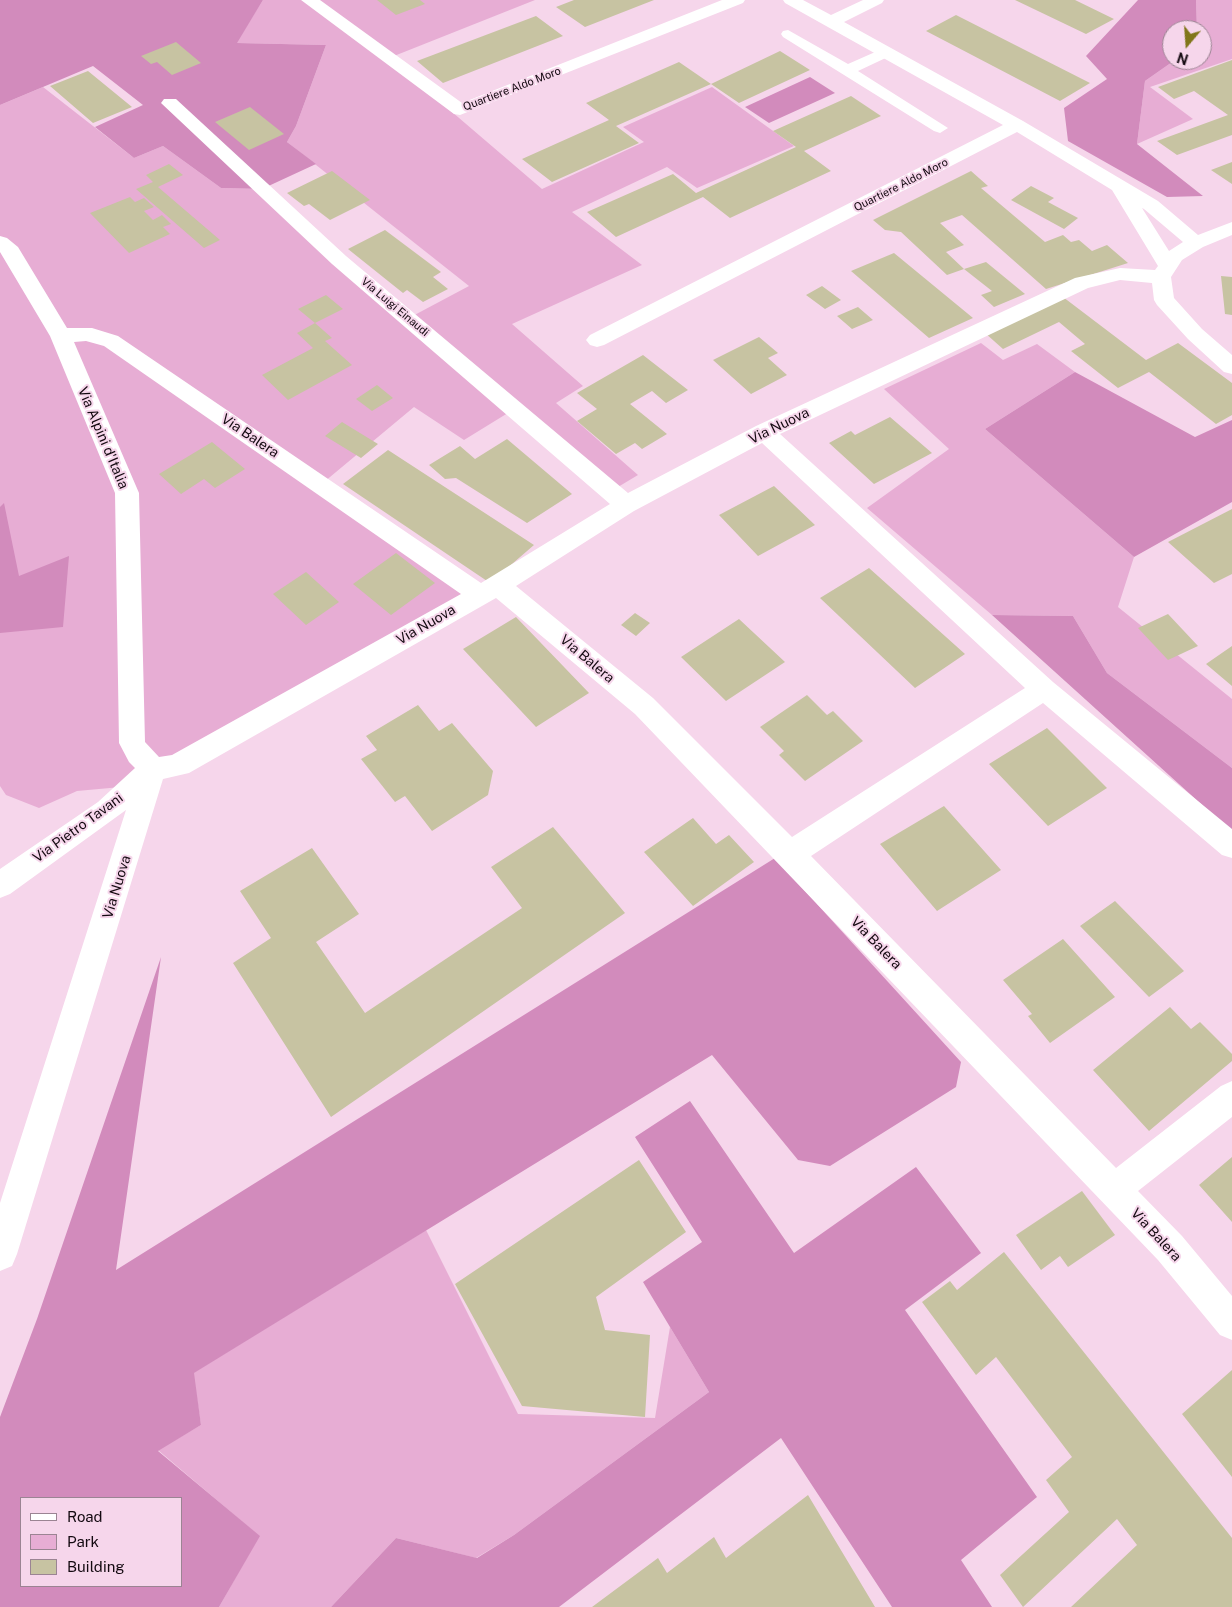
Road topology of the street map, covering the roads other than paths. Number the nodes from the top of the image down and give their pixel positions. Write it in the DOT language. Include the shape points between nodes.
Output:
graph roads {
  1 [pos="309,0"];
  2 [pos="737,0"];
  3 [pos="791,0"];
  4 [pos="876,0"];
  5 [pos="831,22"];
  6 [pos="788,34"];
  7 [pos="887,52"];
  8 [pos="848,70"];
  9 [pos="170,103"];
  10 [pos="1017,125"];
  11 [pos="940,128"];
  12 [pos="1119,185"];
  13 [pos="1232,228"];
  14 [pos="0,242"];
  15 [pos="1196,243"];
  16 [pos="1164,272"];
  17 [pos="61,336"];
  18 [pos="597,340"];
  19 [pos="1232,367"];
  20 [pos="764,432"];
  21 [pos="626,505"];
  22 [pos="489,590"];
  23 [pos="1044,689"];
  24 [pos="153,768"];
  25 [pos="1232,846"];
  26 [pos="790,854"];
  27 [pos="0,885"];
  28 [pos="1232,1097"];
  29 [pos="1114,1190"];
  30 [pos="0,1254"];
  31 [pos="1232,1323"];
  1 -- 2 [label="street, Quartiere Aldo Moro" via="460,110"];
  3 -- 5 [label="street"];
  4 -- 5 [label="street"];
  5 -- 7 [label="street"];
  6 -- 8 [label="lane"];
  7 -- 8 [label="lane"];
  7 -- 10 [label="street"];
  8 -- 11 [label="lane"];
  9 -- 21 [label="street, Via Luigi Einaudi" via="339,260"];
  10 -- 12 [label="street"];
  10 -- 18 [label="street, Quartiere Aldo Moro"];
  12 -- 15 [label="street" via="1152,205"];
  12 -- 16 [label="street"];
  13 -- 15 [label="street"];
  14 -- 17 [label="street, Via Alpini d'Italia" via="11,251"];
  15 -- 16 [label="street" via="1175,256"];
  16 -- 19 [label="street" via="1164,300 1194,334"];
  16 -- 20 [label="street, Via Nuova" via="1120,274 1082,283"];
  17 -- 22 [label="street, Via Balera" via="86,333 111,341"];
  17 -- 24 [label="street, Via Alpini d'Italia" via="127,493 132,743"];
  20 -- 21 [label="street, Via Nuova"];
  20 -- 23 [label="street"];
  21 -- 22 [label="street, Via Nuova"];
  22 -- 24 [label="street, Via Nuova" via="179,765"];
  22 -- 26 [label="street, Via Balera" via="644,706"];
  23 -- 25 [label="street"];
  23 -- 26 [label="street"];
  24 -- 27 [label="street, Via Pietro Tavani" via="108,810"];
  24 -- 30 [label="street, Via Nuova"];
  26 -- 29 [label="street, Via Balera"];
  28 -- 29 [label="street"];
  29 -- 31 [label="street, Via Balera" via="1170,1248"];
}
